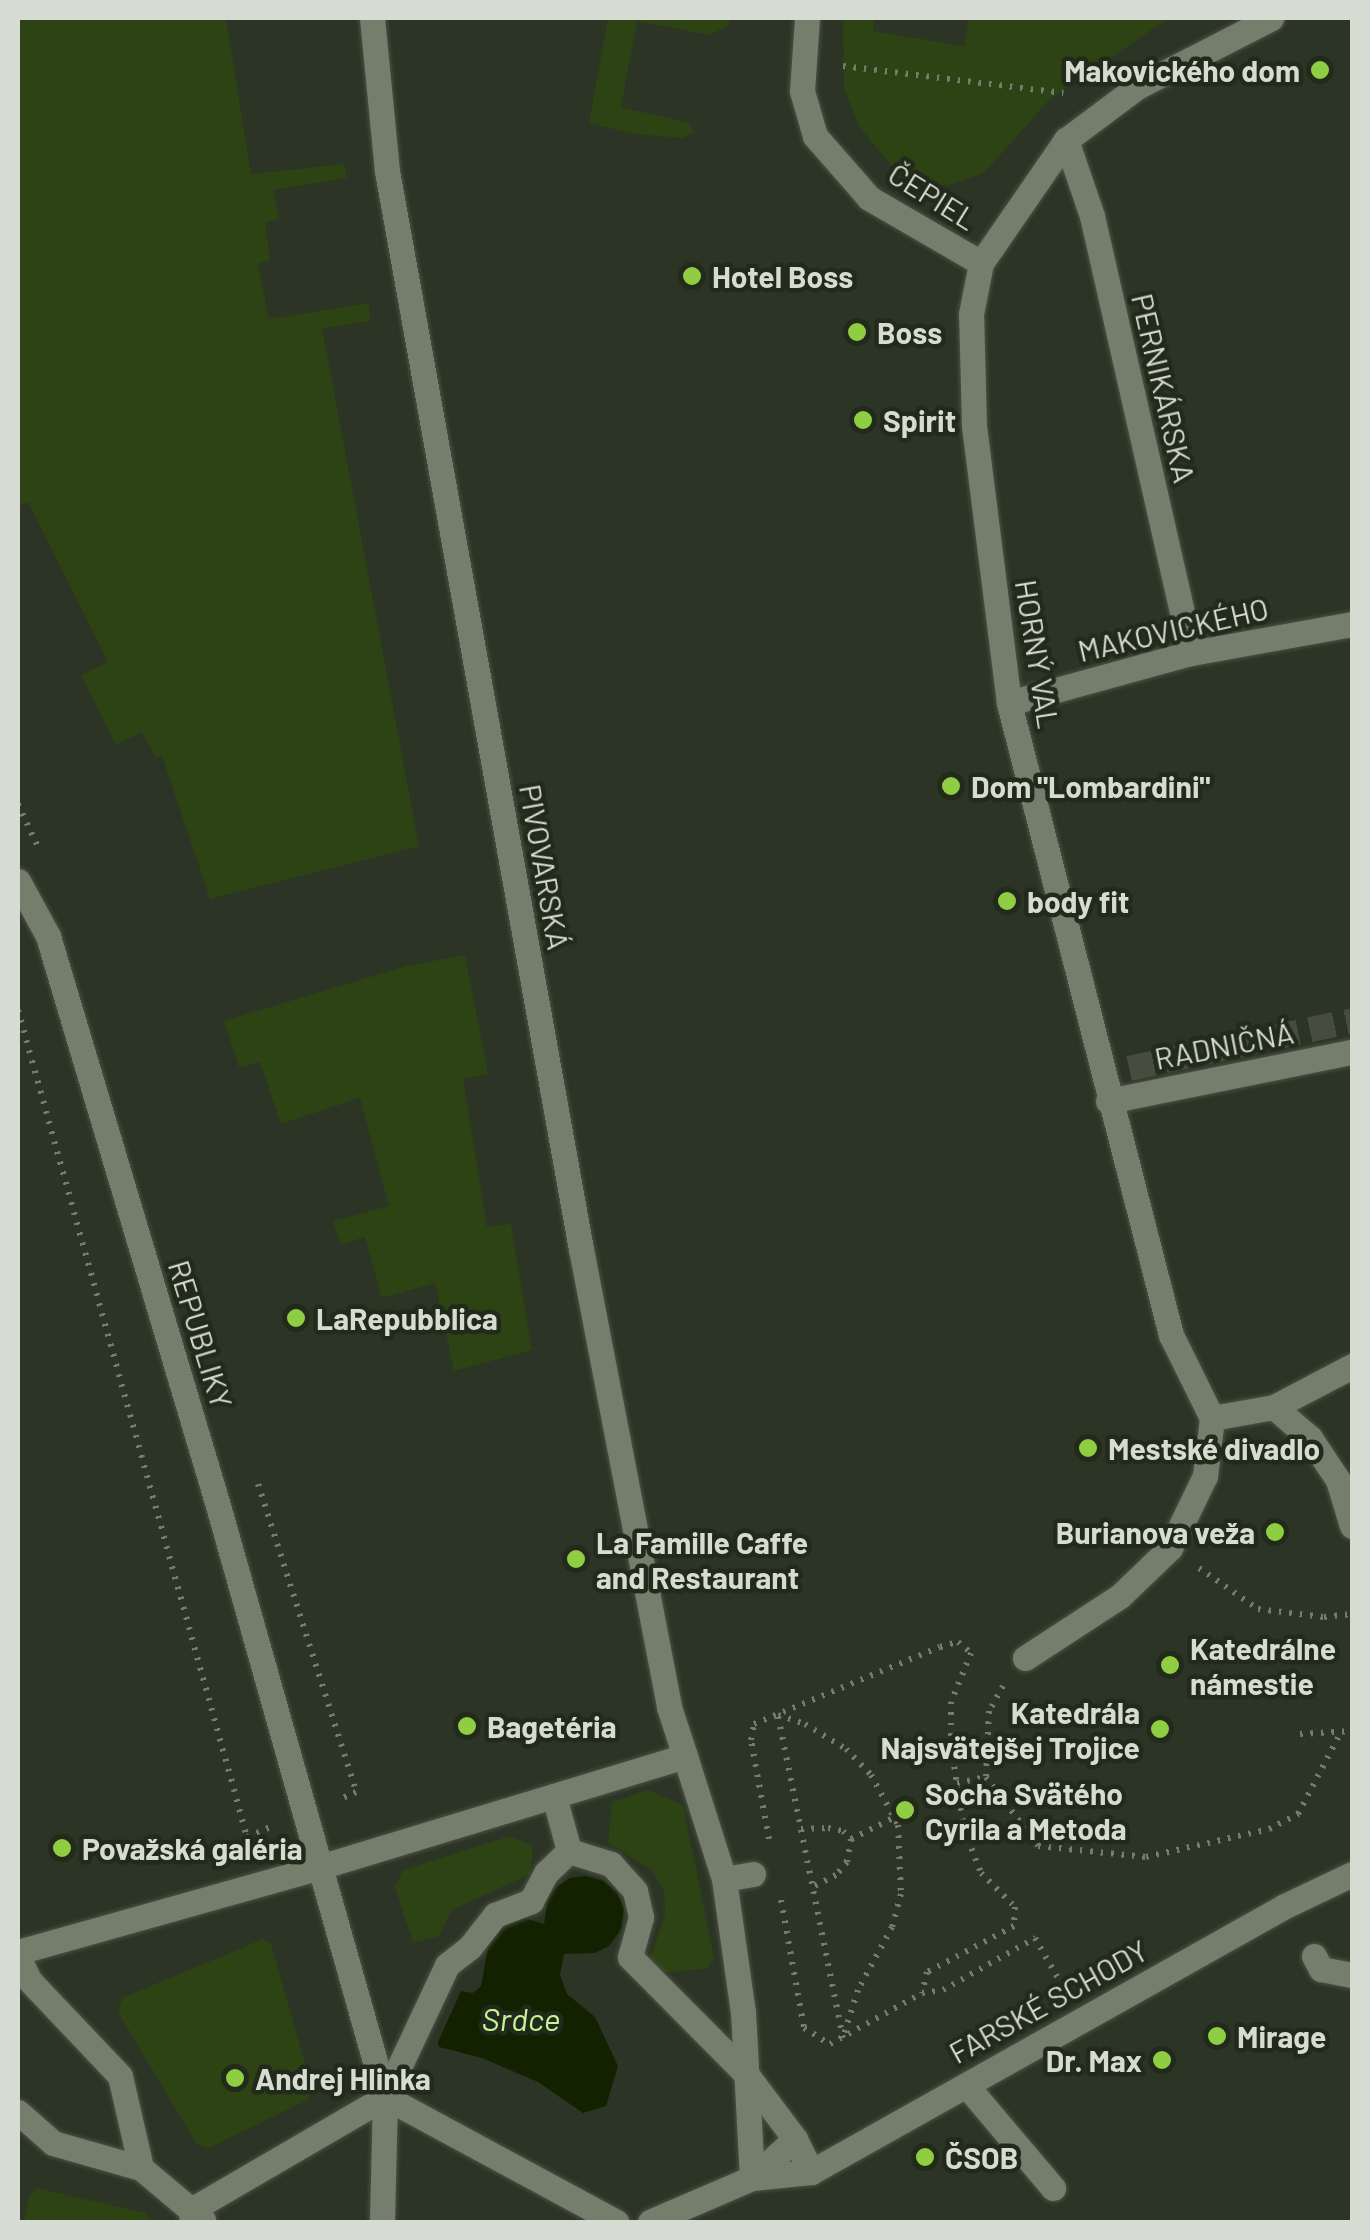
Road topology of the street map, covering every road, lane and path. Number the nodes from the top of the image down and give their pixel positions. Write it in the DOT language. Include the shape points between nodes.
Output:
graph roads {
  1 [pos="807,18"];
  2 [pos="1271,18"];
  3 [pos="378,24"];
  4 [pos="836,65"];
  5 [pos="1074,95"];
  6 [pos="1066,140"];
  7 [pos="981,263"];
  8 [pos="1352,624"];
  9 [pos="1190,653"];
  10 [pos="1009,703"];
  11 [pos="18,882"];
  12 [pos="18,1010"];
  13 [pos="1352,1052"];
  14 [pos="1129,1068"];
  15 [pos="1102,1074"];
  16 [pos="1108,1101"];
  17 [pos="1352,1366"];
  18 [pos="1274,1407"];
  19 [pos="1212,1418"];
  20 [pos="259,1489"];
  21 [pos="1352,1526"];
  22 [pos="1170,1548"];
  23 [pos="1352,1614"];
  24 [pos="1016,1667"];
  25 [pos="778,1714"];
  26 [pos="1352,1731"];
  27 [pos="1340,1732"];
  28 [pos="1300,1734"];
  29 [pos="685,1756"];
  30 [pos="986,1778"];
  31 [pos="957,1784"];
  32 [pos="554,1796"];
  33 [pos="308,1812"];
  34 [pos="764,1816"];
  35 [pos="895,1817"];
  36 [pos="801,1830"];
  37 [pos="851,1839"];
  38 [pos="569,1851"];
  39 [pos="323,1866"];
  40 [pos="753,1874"];
  41 [pos="1352,1874"];
  42 [pos="724,1879"];
  43 [pos="811,1888"];
  44 [pos="785,1922"];
  45 [pos="18,1954"];
  46 [pos="1314,1956"];
  47 [pos="1352,1975"];
  48 [pos="1064,1989"];
  49 [pos="922,1993"];
  50 [pos="843,2038"];
  51 [pos="747,2075"];
  52 [pos="966,2085"];
  53 [pos="385,2097"];
  54 [pos="18,2112"];
  55 [pos="795,2139"];
  56 [pos="141,2168"];
  57 [pos="811,2172"];
  58 [pos="752,2178"];
  59 [pos="1053,2188"];
  60 [pos="197,2218"];
  61 [pos="382,2222"];
  62 [pos="616,2222"];
  63 [pos="650,2222"];
  1 -- 7 [label="street, ČEPIEL" via="802,91 815,136 869,198"];
  2 -- 6 [label="street, HORNÝ VAL" via="1137,87"];
  3 -- 29 [label="street, PIVOVARSKÁ" via="387,171 581,1249"];
  4 -- 5 [label="path"];
  6 -- 7 [label="street, HORNÝ VAL"];
  6 -- 9 [label="street, PERNIKÁRSKA" via="1092,216"];
  7 -- 10 [label="street, HORNÝ VAL" via="971,314 974,425"];
  8 -- 9 [label="street, MAKOVICKÉHO"];
  9 -- 10 [label="street, MAKOVICKÉHO"];
  10 -- 15 [label="street, HORNÝ VAL"];
  11 -- 33 [label="street, REPUBLIKY" via="48,936"];
  12 -- 33 [label="path" via="248,1837"];
  13 -- 16 [label="street, RADNIČNÁ"];
  14 -- 15 [label="street"];
  15 -- 16 [label="street, HORNÝ VAL"];
  16 -- 19 [label="street, HORNÝ VAL" via="1172,1335"];
  17 -- 18 [label="street"];
  18 -- 19 [label="street"];
  18 -- 21 [label="street" via="1310,1438 1338,1480"];
  19 -- 22 [label="street" via="1205,1476"];
  20 -- 33 [label="path" via="356,1792"];
  22 -- 23 [label="path" via="1258,1608"];
  22 -- 24 [label="street" via="1120,1596"];
  24 -- 30 [label="path" via="989,1711"];
  25 -- 31 [label="path" via="958,1642 971,1654 952,1702"];
  25 -- 34 [label="path" via="754,1724 751,1740"];
  25 -- 35 [label="path" via="846,1750 872,1775"];
  25 -- 36 [label="path"];
  26 -- 27 [label="path"];
  27 -- 28 [label="path"];
  27 -- 30 [label="path" via="1298,1814 1269,1829 1146,1857 1038,1846"];
  29 -- 32 [label="street"];
  29 -- 42 [label="street, PIVOVARSKÁ"];
  30 -- 31 [label="path"];
  31 -- 49 [label="path" via="981,1874 1015,1907 1014,1926 926,1972"];
  32 -- 38 [label="street"];
  32 -- 39 [label="street"];
  33 -- 39 [label="street, REPUBLIKY"];
  35 -- 37 [label="path"];
  35 -- 50 [label="path" via="901,1894"];
  36 -- 37 [label="path" via="828,1828"];
  36 -- 43 [label="path"];
  37 -- 43 [label="path" via="847,1862"];
  38 -- 51 [label="street" via="611,1864 635,1890 641,1917 630,1957"];
  38 -- 53 [label="street" via="531,1901 495,1915 447,1965"];
  39 -- 45 [label="street"];
  39 -- 53 [label="street, REPUBLIKY"];
  40 -- 42 [label="street"];
  41 -- 52 [label="street, FARSKÉ SCHODY"];
  42 -- 51 [label="street, PIVOVARSKÁ"];
  43 -- 50 [label="path"];
  44 -- 50 [label="path" via="804,2028 830,2044"];
  45 -- 56 [label="street" via="29,1980 120,2076"];
  46 -- 47 [label="street" via="1321,1969"];
  48 -- 49 [label="path" via="1036,1938 943,1990"];
  49 -- 50 [label="path"];
  51 -- 55 [label="street"];
  51 -- 58 [label="street, PIVOVARSKÁ"];
  52 -- 57 [label="street, FARSKÉ SCHODY"];
  52 -- 59 [label="street"];
  53 -- 60 [label="street"];
  53 -- 61 [label="street"];
  53 -- 62 [label="street"];
  54 -- 56 [label="street" via="54,2143"];
  55 -- 57 [label="street"];
  55 -- 58 [label="street"];
  56 -- 60 [label="street"];
  57 -- 58 [label="street"];
  58 -- 63 [label="street"];
}
